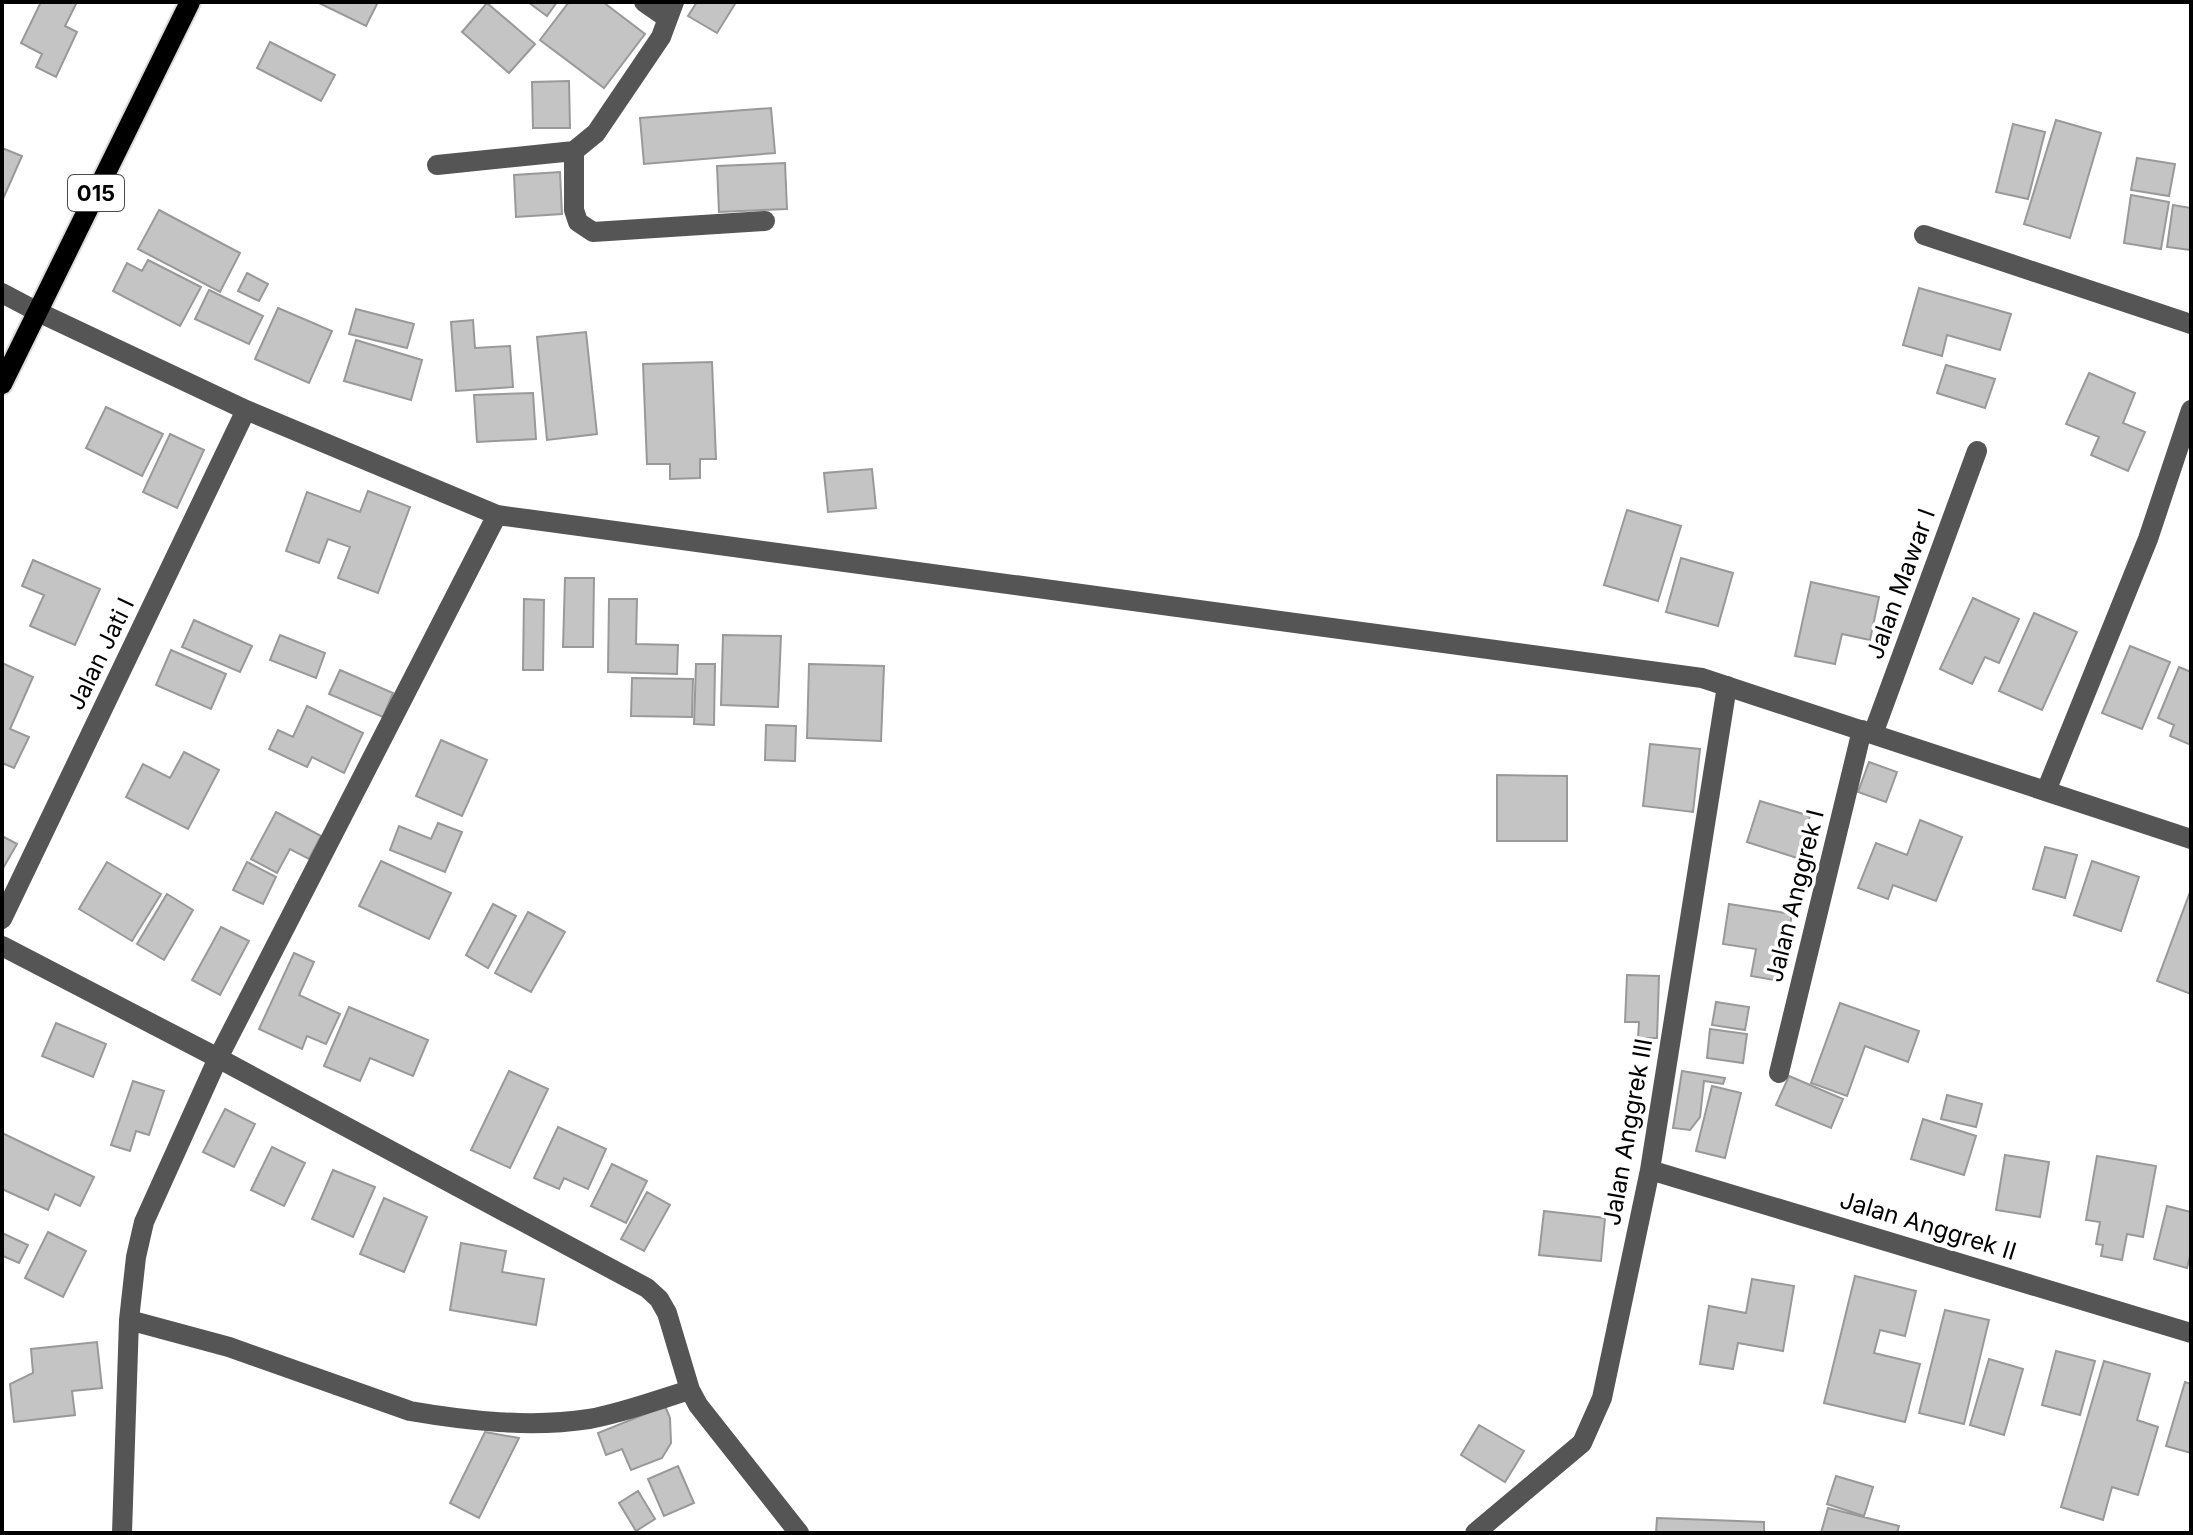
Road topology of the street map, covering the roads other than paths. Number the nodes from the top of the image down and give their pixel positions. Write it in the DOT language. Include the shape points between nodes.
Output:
graph roads {
  1 [pos="190,2"];
  2 [pos="644,2"];
  3 [pos="671,10"];
  4 [pos="574,151"];
  5 [pos="437,165"];
  6 [pos="765,221"];
  7 [pos="1924,235"];
  8 [pos="2,293"];
  9 [pos="38,312"];
  10 [pos="2191,324"];
  11 [pos="2,384"];
  12 [pos="246,410"];
  13 [pos="2191,410"];
  14 [pos="1977,451"];
  15 [pos="497,515"];
  16 [pos="1727,686"];
  17 [pos="1868,732"];
  18 [pos="2046,791"];
  19 [pos="2191,839"];
  20 [pos="2,919"];
  21 [pos="2,946"];
  22 [pos="218,1058"];
  23 [pos="1779,1073"];
  24 [pos="1650,1170"];
  25 [pos="129,1320"];
  26 [pos="2191,1333"];
  27 [pos="690,1390"];
  28 [pos="122,1533"];
  29 [pos="799,1533"];
  30 [pos="1475,1533"];
  1 -- 9 [label="main road, 015"];
  2 -- 3 [label="street"];
  3 -- 4 [label="street" via="661,37 596,133"];
  4 -- 5 [label="street"];
  4 -- 6 [label="street" via="574,210 578,222 593,232"];
  7 -- 10 [label="street"];
  8 -- 9 [label="street"];
  9 -- 11 [label="main road, 015"];
  9 -- 12 [label="street"];
  12 -- 15 [label="street"];
  12 -- 20 [label="street, Jalan Jati I"];
  13 -- 18 [label="street" via="2148,539"];
  14 -- 17 [label="street, Jalan Mawar I"];
  15 -- 16 [label="street" via="1702,678"];
  15 -- 22 [label="street"];
  16 -- 17 [label="street"];
  16 -- 24 [label="street, Jalan Anggrek III"];
  17 -- 18 [label="street"];
  17 -- 23 [label="street, Jalan Anggrek I"];
  18 -- 19 [label="street"];
  21 -- 22 [label="street"];
  22 -- 25 [label="street" via="144,1222"];
  22 -- 27 [label="street" via="647,1288 667,1313"];
  24 -- 26 [label="street, Jalan Anggrek II"];
  24 -- 30 [label="street, Jalan Anggrek III" via="1602,1398 1582,1443"];
  25 -- 27 [label="street" via="229,1347 410,1411 476,1420 591,1419"];
  25 -- 28 [label="street"];
  27 -- 29 [label="street"];
}
